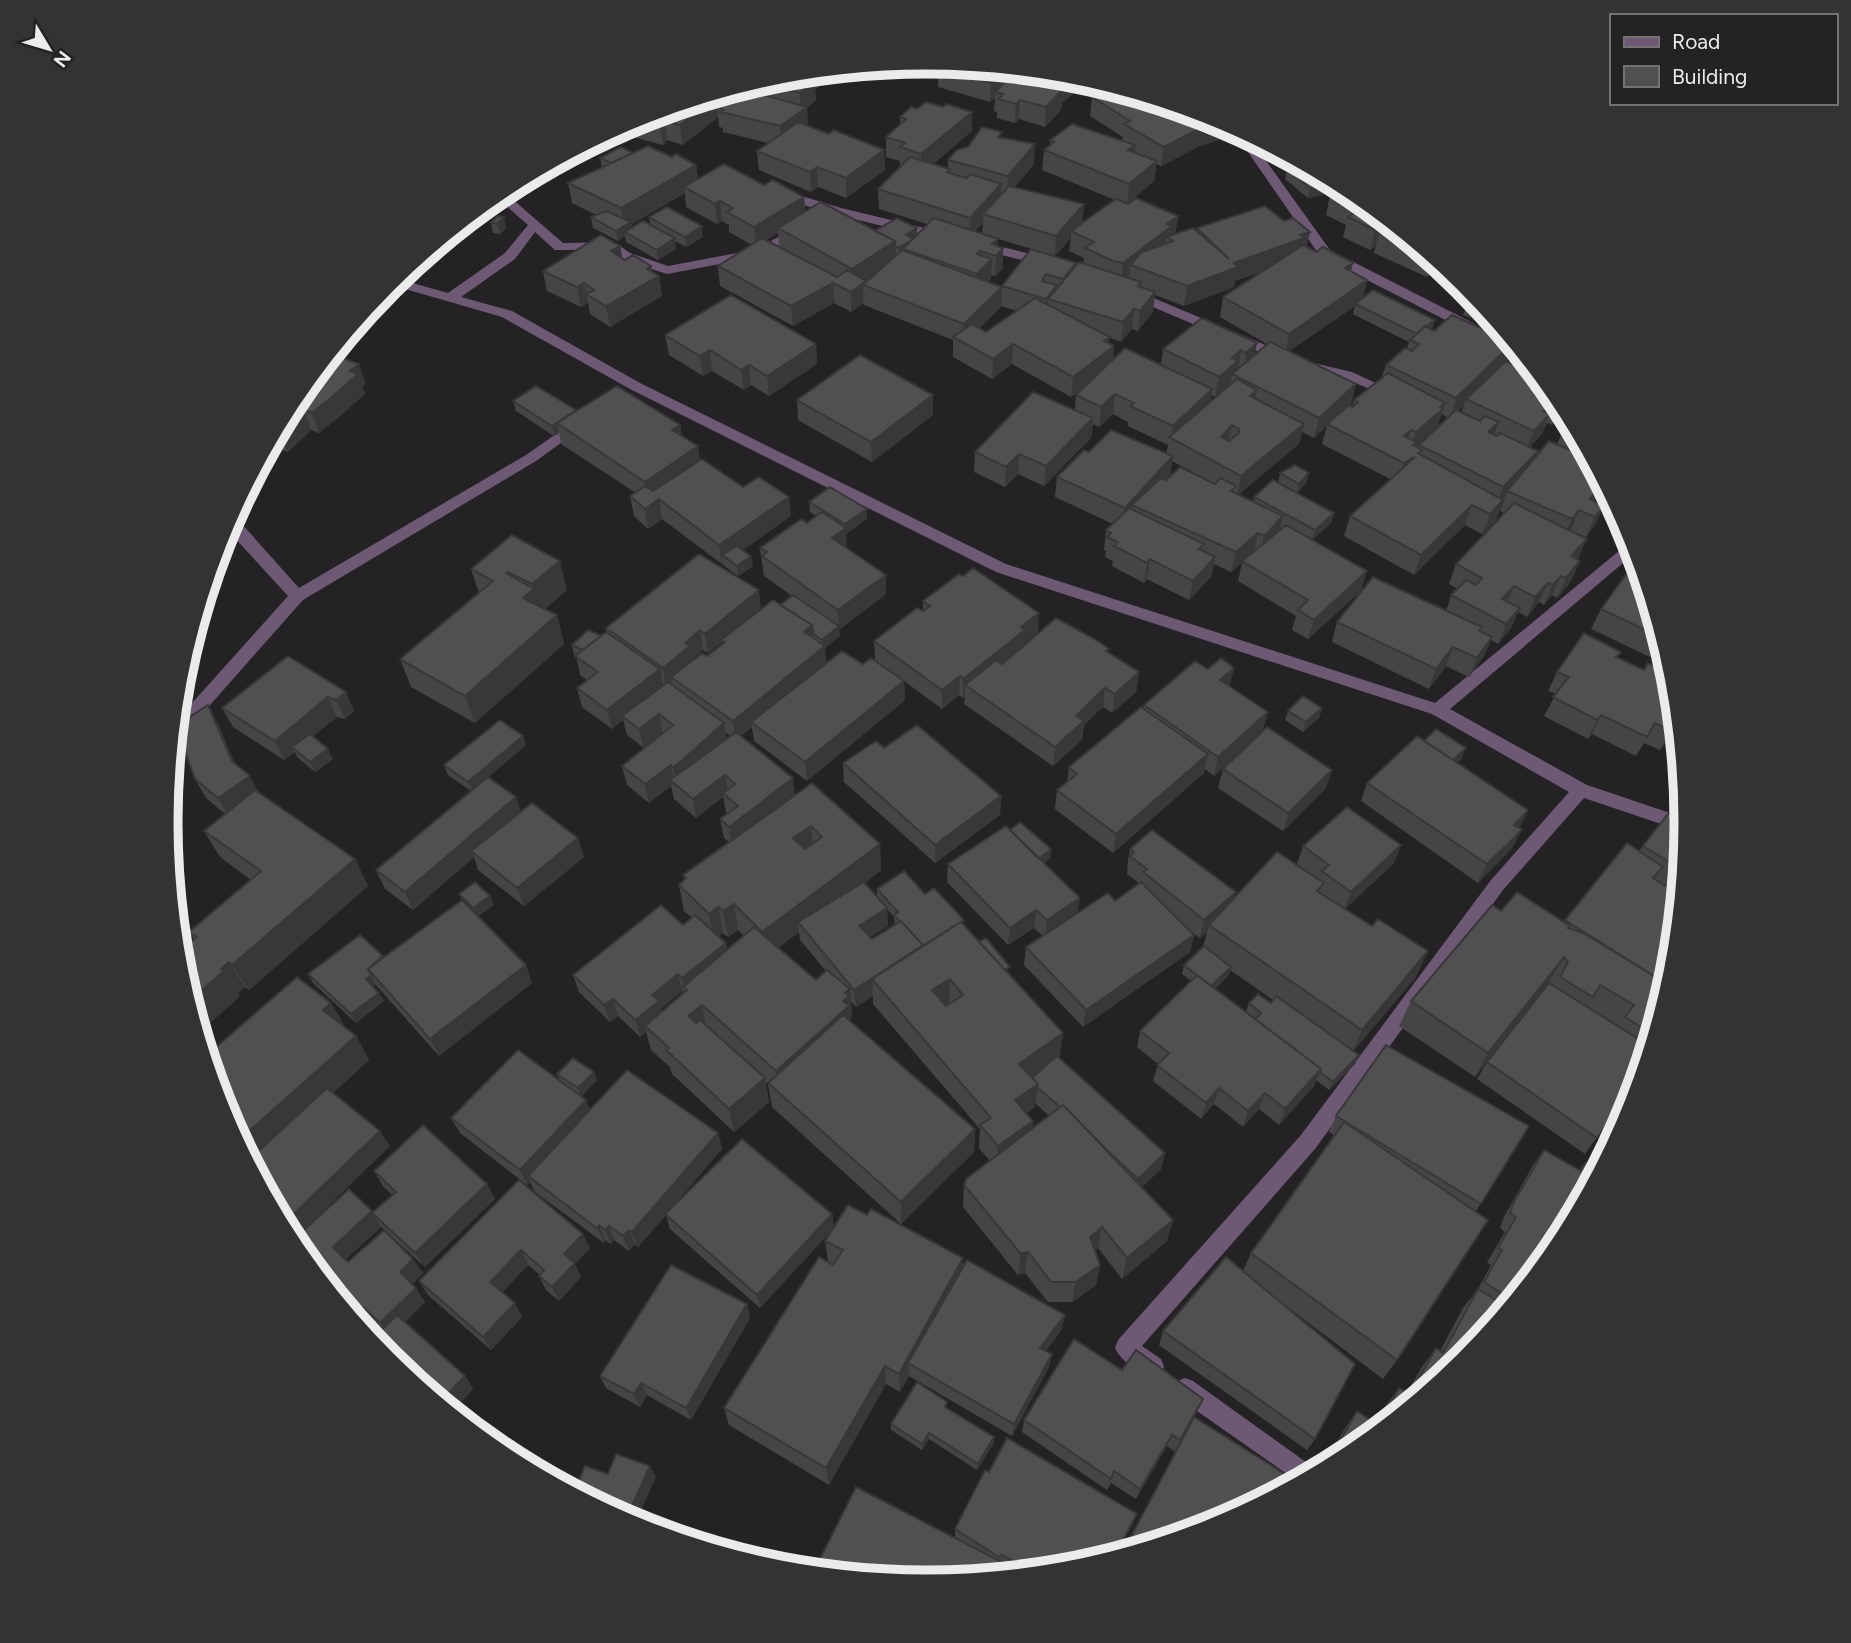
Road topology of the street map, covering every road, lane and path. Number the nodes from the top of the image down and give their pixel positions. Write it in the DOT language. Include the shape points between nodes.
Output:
graph roads {
  1 [pos="1252,149"];
  2 [pos="773,191"];
  3 [pos="508,201"];
  4 [pos="837,211"];
  5 [pos="534,225"];
  6 [pos="1057,265"];
  7 [pos="405,285"];
  8 [pos="1118,288"];
  9 [pos="450,298"];
  10 [pos="1480,331"];
  11 [pos="1408,401"];
  12 [pos="588,415"];
  13 [pos="237,530"];
  14 [pos="1624,554"];
  15 [pos="297,596"];
  16 [pos="1438,710"];
  17 [pos="184,722"];
  18 [pos="1581,790"];
  19 [pos="1674,821"];
  20 [pos="1299,1469"];
  1 -- 10 [label="street" via="1325,253"];
  2 -- 4 [label="street"];
  3 -- 5 [label="street"];
  4 -- 5 [label="street" via="757,253 667,270 625,256 614,246 560,247"];
  4 -- 6 [label="street"];
  5 -- 9 [label="street" via="510,256"];
  7 -- 9 [label="street"];
  8 -- 11 [label="street" via="1297,363 1347,375"];
  9 -- 16 [label="street" via="507,314 629,390 1001,568"];
  12 -- 15 [label="street" via="531,458"];
  13 -- 15 [label="street"];
  14 -- 16 [label="street"];
  15 -- 17 [label="street"];
  16 -- 18 [label="street"];
  18 -- 19 [label="street"];
  18 -- 20 [label="street" via="1497,885 1308,1142 1126,1348"];
}
